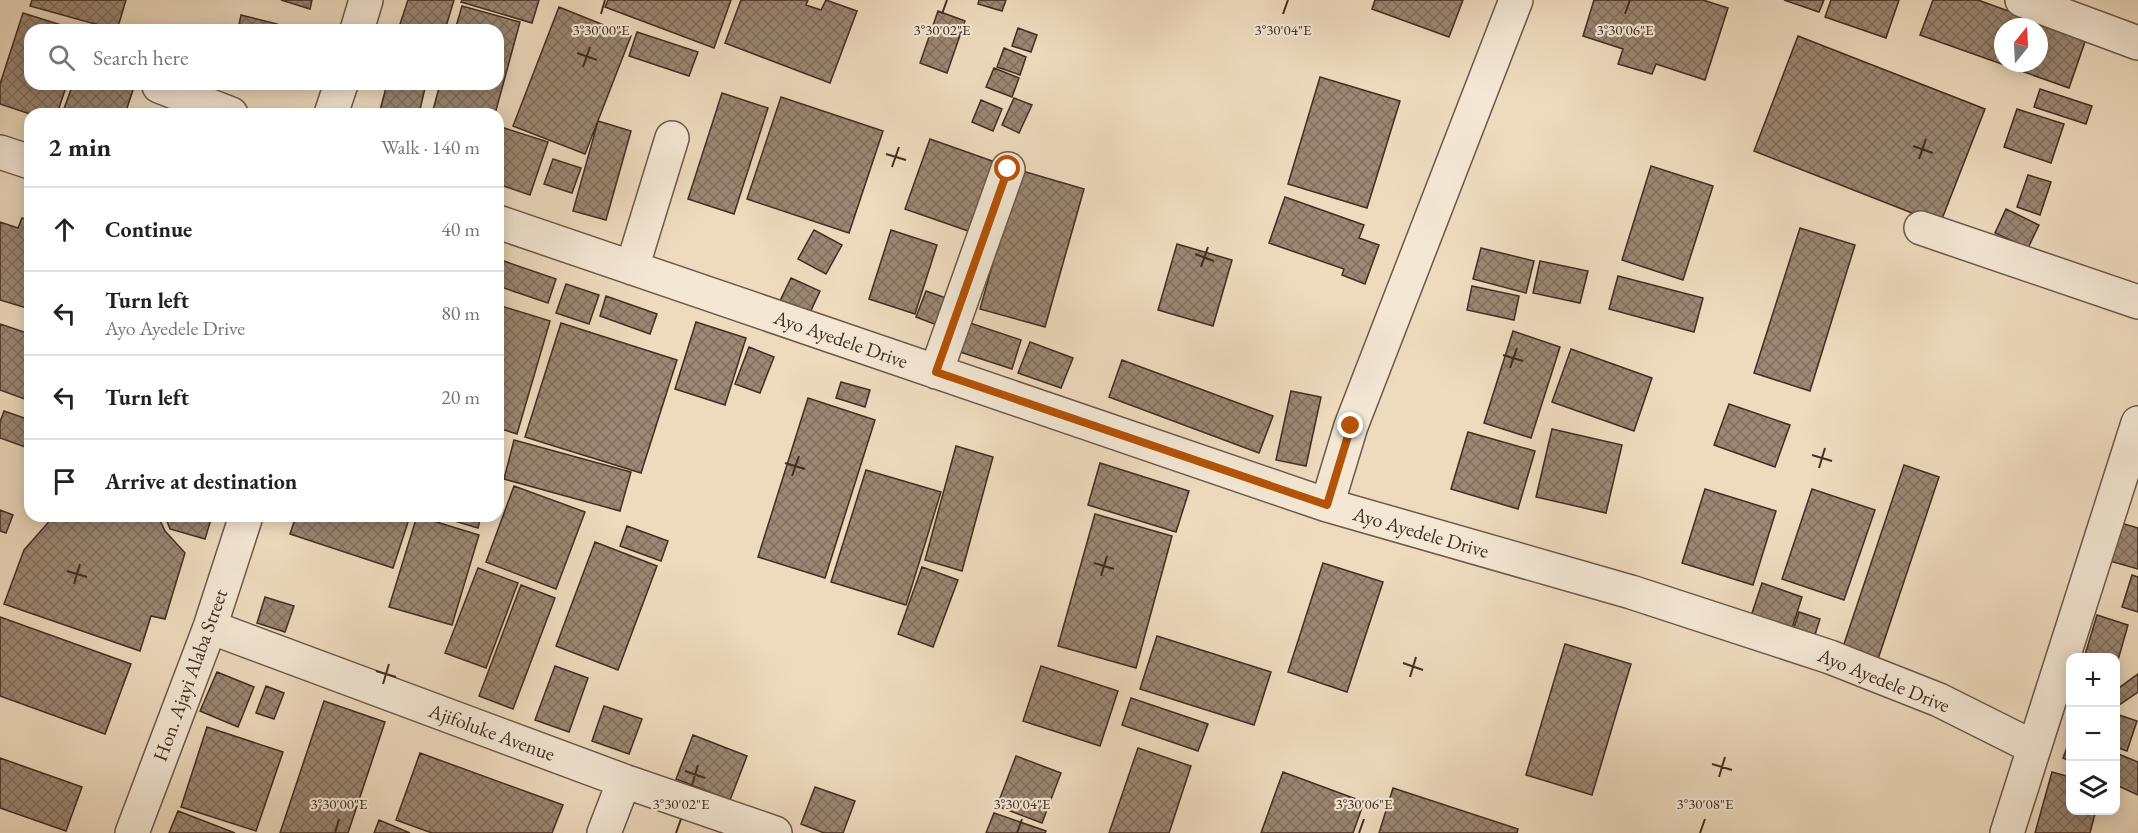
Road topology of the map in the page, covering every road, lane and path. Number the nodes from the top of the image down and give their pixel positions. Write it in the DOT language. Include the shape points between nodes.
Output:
graph roads {
  1 [pos="366,0"];
  2 [pos="1516,0"];
  3 [pos="2022,0"];
  4 [pos="359,24"];
  5 [pos="2138,43"];
  6 [pos="169,90"];
  7 [pos="339,90"];
  8 [pos="216,108"];
  9 [pos="334,108"];
  10 [pos="672,138"];
  11 [pos="0,152"];
  12 [pos="24,160"];
  13 [pos="1008,169"];
  14 [pos="504,224"];
  15 [pos="1922,228"];
  16 [pos="632,268"];
  17 [pos="2138,302"];
  18 [pos="936,372"];
  19 [pos="2138,423"];
  20 [pos="1327,505"];
  21 [pos="244,522"];
  22 [pos="210,627"];
  23 [pos="2033,747"];
  24 [pos="624,781"];
  25 [pos="132,833"];
  26 [pos="604,833"];
  27 [pos="775,833"];
  28 [pos="2007,833"];
  1 -- 4 [label="street"];
  2 -- 20 [label="street" via="1351,426"];
  3 -- 5 [label="street"];
  6 -- 8 [label="street"];
  7 -- 9 [label="street"];
  10 -- 16 [label="street"];
  11 -- 12 [label="street"];
  13 -- 18 [label="street"];
  14 -- 16 [label="street, Ayo Ayedele Drive"];
  15 -- 17 [label="street"];
  16 -- 18 [label="street, Ayo Ayedele Drive"];
  18 -- 20 [label="street, Ayo Ayedele Drive"];
  19 -- 23 [label="street"];
  20 -- 23 [label="street, Ayo Ayedele Drive" via="1631,592 1830,657 1940,700"];
  21 -- 22 [label="street, Hon. Ajayi Alaba Street"];
  22 -- 24 [label="street, Ajifoluke Avenue"];
  22 -- 25 [label="street, Hon. Ajayi Alaba Street"];
  23 -- 28 [label="street"];
  24 -- 26 [label="street"];
  24 -- 27 [label="street, Ajifoluke Avenue"];
}
